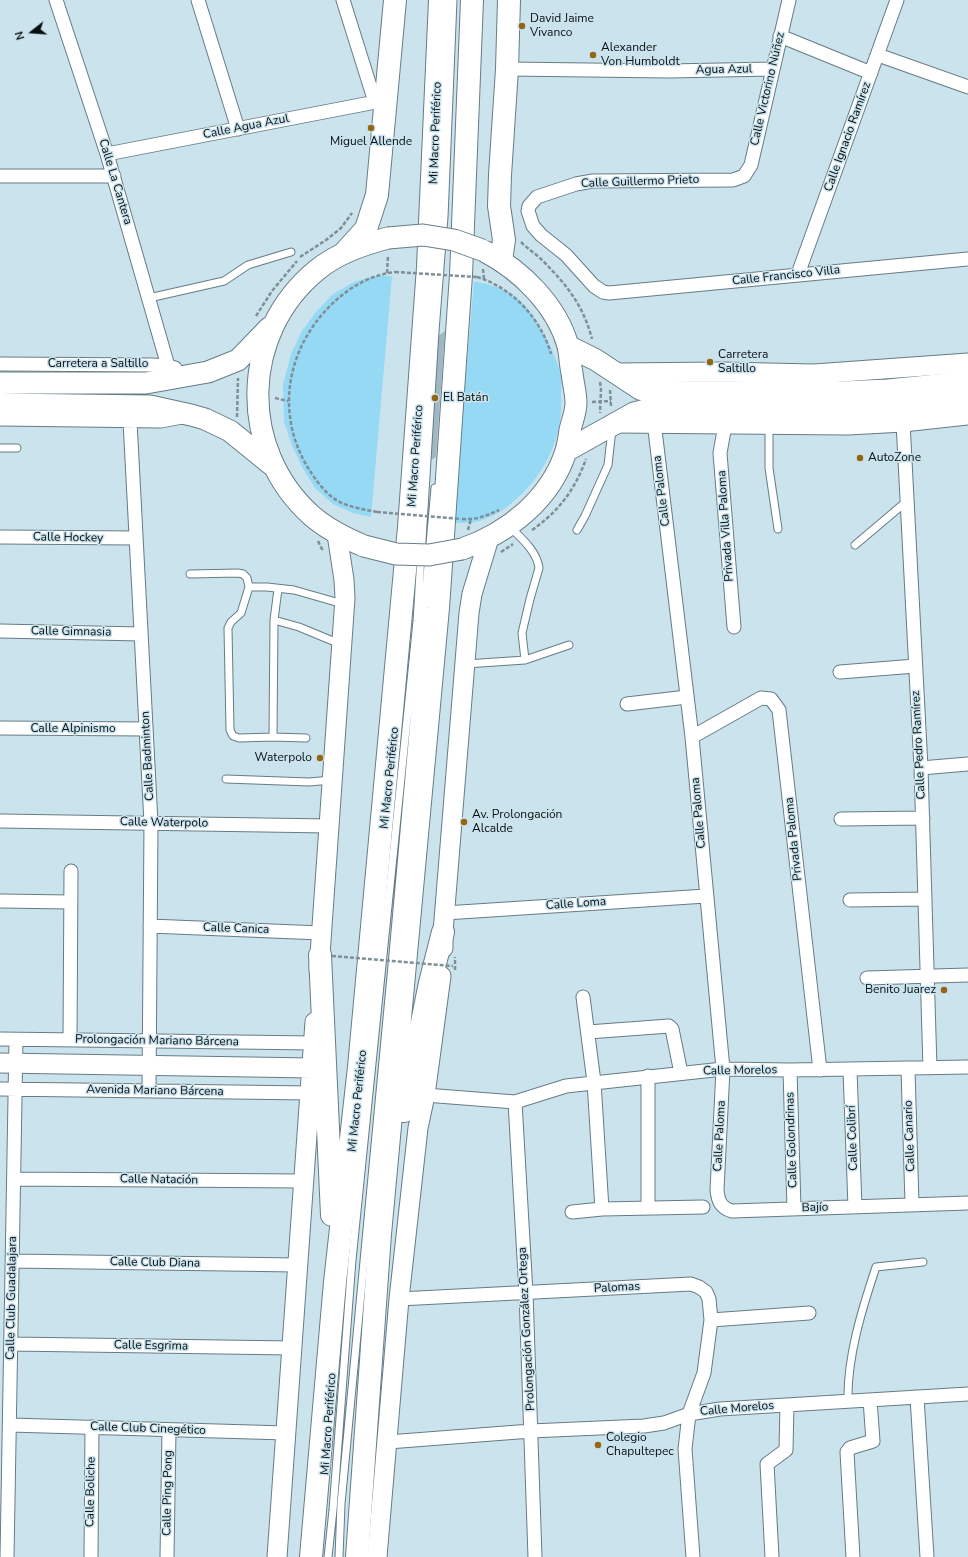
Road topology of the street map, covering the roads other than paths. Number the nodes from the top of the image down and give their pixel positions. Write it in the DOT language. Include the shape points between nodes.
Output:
graph roads {
  1 [pos="56,0"];
  2 [pos="198,0"];
  3 [pos="343,0"];
  4 [pos="395,0"];
  5 [pos="440,0"];
  6 [pos="453,0"];
  7 [pos="472,0"];
  8 [pos="509,0"];
  9 [pos="788,0"];
  10 [pos="898,0"];
  11 [pos="463,31"];
  12 [pos="780,36"];
  13 [pos="878,55"];
  14 [pos="507,69"];
  15 [pos="773,69"];
  16 [pos="871,74"];
  17 [pos="968,87"];
  18 [pos="380,101"];
  19 [pos="238,129"];
  20 [pos="107,154"];
  21 [pos="0,176"];
  22 [pos="114,176"];
  23 [pos="744,176"];
  24 [pos="455,226"];
  25 [pos="455,234"];
  26 [pos="454,250"];
  27 [pos="346,251"];
  28 [pos="291,252"];
  29 [pos="968,259"];
  30 [pos="501,260"];
  31 [pos="798,274"];
  32 [pos="603,292"];
  33 [pos="149,298"];
  34 [pos="265,320"];
  35 [pos="560,350"];
  36 [pos="968,363"];
  37 [pos="0,364"];
  38 [pos="168,366"];
  39 [pos="607,367"];
  40 [pos="194,374"];
  41 [pos="968,382"];
  42 [pos="0,383"];
  43 [pos="968,397"];
  44 [pos="3,411"];
  45 [pos="191,415"];
  46 [pos="968,415"];
  47 [pos="130,421"];
  48 [pos="654,422"];
  49 [pos="903,422"];
  50 [pos="725,425"];
  51 [pos="769,425"];
  52 [pos="608,428"];
  53 [pos="0,448"];
  54 [pos="17,448"];
  55 [pos="566,451"];
  56 [pos="274,466"];
  57 [pos="436,484"];
  58 [pos="907,502"];
  59 [pos="512,524"];
  60 [pos="778,528"];
  61 [pos="577,530"];
  62 [pos="337,534"];
  63 [pos="0,537"];
  64 [pos="136,538"];
  65 [pos="856,545"];
  66 [pos="492,547"];
  67 [pos="190,574"];
  68 [pos="249,587"];
  69 [pos="278,589"];
  70 [pos="344,604"];
  71 [pos="274,620"];
  72 [pos="734,627"];
  73 [pos="0,631"];
  74 [pos="141,634"];
  75 [pos="342,645"];
  76 [pos="569,646"];
  77 [pos="525,660"];
  78 [pos="466,664"];
  79 [pos="916,666"];
  80 [pos="840,672"];
  81 [pos="687,697"];
  82 [pos="626,704"];
  83 [pos="0,728"];
  84 [pos="146,729"];
  85 [pos="273,737"];
  86 [pos="692,737"];
  87 [pos="306,738"];
  88 [pos="968,764"];
  89 [pos="921,768"];
  90 [pos="226,779"];
  91 [pos="332,780"];
  92 [pos="923,818"];
  93 [pos="841,819"];
  94 [pos="0,821"];
  95 [pos="151,823"];
  96 [pos="329,826"];
  97 [pos="71,871"];
  98 [pos="706,896"];
  99 [pos="925,899"];
  100 [pos="850,900"];
  101 [pos="0,901"];
  102 [pos="70,902"];
  103 [pos="444,922"];
  104 [pos="150,926"];
  105 [pos="321,932"];
  106 [pos="326,955"];
  107 [pos="968,975"];
  108 [pos="928,977"];
  109 [pos="866,978"];
  110 [pos="584,997"];
  111 [pos="588,1032"];
  112 [pos="0,1039"];
  113 [pos="16,1040"];
  114 [pos="70,1040"];
  115 [pos="149,1041"];
  116 [pos="314,1043"];
  117 [pos="8,1063"];
  118 [pos="149,1066"];
  119 [pos="968,1067"];
  120 [pos="312,1068"];
  121 [pos="930,1068"];
  122 [pos="723,1069"];
  123 [pos="908,1069"];
  124 [pos="790,1070"];
  125 [pos="820,1070"];
  126 [pos="850,1070"];
  127 [pos="680,1073"];
  128 [pos="648,1076"];
  129 [pos="594,1082"];
  130 [pos="0,1089"];
  131 [pos="16,1089"];
  132 [pos="149,1091"];
  133 [pos="310,1093"];
  134 [pos="425,1095"];
  135 [pos="515,1102"];
  136 [pos="14,1179"];
  137 [pos="303,1181"];
  138 [pos="968,1203"];
  139 [pos="720,1204"];
  140 [pos="912,1204"];
  141 [pos="703,1207"];
  142 [pos="855,1207"];
  143 [pos="648,1208"];
  144 [pos="602,1209"];
  145 [pos="794,1209"];
  146 [pos="572,1212"];
  147 [pos="380,1234"];
  148 [pos="13,1261"];
  149 [pos="923,1262"];
  150 [pos="297,1265"];
  151 [pos="336,1282"];
  152 [pos="526,1293"];
  153 [pos="399,1298"];
  154 [pos="809,1313"];
  155 [pos="711,1320"];
  156 [pos="11,1344"];
  157 [pos="292,1348"];
  158 [pos="968,1394"];
  159 [pos="917,1397"];
  160 [pos="870,1400"];
  161 [pos="848,1401"];
  162 [pos="788,1405"];
  163 [pos="689,1414"];
  164 [pos="10,1425"];
  165 [pos="92,1427"];
  166 [pos="169,1430"];
  167 [pos="532,1431"];
  168 [pos="286,1433"];
  169 [pos="388,1442"];
  170 [pos="7,1557"];
  171 [pos="90,1557"];
  172 [pos="167,1557"];
  173 [pos="277,1557"];
  174 [pos="311,1557"];
  175 [pos="328,1557"];
  176 [pos="339,1557"];
  177 [pos="357,1557"];
  178 [pos="377,1557"];
  179 [pos="535,1557"];
  180 [pos="693,1557"];
  181 [pos="772,1557"];
  182 [pos="853,1557"];
  183 [pos="928,1557"];
  1 -- 20 [label="street, Calle La Cantera"];
  2 -- 19 [label="street"];
  3 -- 18 [label="street"];
  4 -- 18 [label="highway"];
  5 -- 151 [label="highway" via="428,267 409,527 359,1067"];
  6 -- 175 [label="lane, Mi Macro Periférico" via="444,217 417,621 352,1260"];
  7 -- 147 [label="highway" via="461,275 438,608"];
  8 -- 14 [label="highway"];
  9 -- 12 [label="street, Calle Victorino Núñez"];
  10 -- 13 [label="street, Calle Ignacio Ramírez"];
  11 -- 24 [label="lane, Mi Macro Periférico"];
  12 -- 15 [label="street, Calle Victorino Núñez"];
  12 -- 16 [label="street"];
  13 -- 16 [label="street, Calle Ignacio Ramírez"];
  13 -- 17 [label="street"];
  14 -- 15 [label="street, Agua Azul"];
  14 -- 30 [label="highway" via="499,206 504,240"];
  15 -- 23 [label="street, Calle Victorino Núñez" via="750,165"];
  16 -- 31 [label="street, Calle Ignacio Ramírez"];
  18 -- 19 [label="street, Calle Agua Azul"];
  18 -- 27 [label="highway" via="377,195 366,229"];
  19 -- 20 [label="street, Calle Agua Azul"];
  20 -- 22 [label="street, Calle La Cantera"];
  21 -- 22 [label="street"];
  22 -- 33 [label="street, Calle La Cantera"];
  23 -- 32 [label="street, Calle Guillermo Prieto" via="733,180 593,181 537,197 528,211 533,226 570,258 594,286"];
  25 -- 26 [label="lane"];
  27 -- 30 [label="main road, bridge" via="388,238 423,235 454,240"];
  27 -- 34 [label="main road" via="317,270"];
  28 -- 33 [label="lane" via="248,265 224,281"];
  29 -- 31 [label="street, Calle Francisco Villa"];
  30 -- 35 [label="main road" via="523,277 542,297 557,320"];
  31 -- 32 [label="street, Calle Francisco Villa" via="614,293"];
  33 -- 38 [label="street, Calle La Cantera"];
  34 -- 40 [label="main road, Carretera a Saltillo" via="238,360 208,372"];
  34 -- 56 [label="main road" via="257,395 261,432"];
  35 -- 39 [label="main road"];
  35 -- 55 [label="main road" via="576,403"];
  36 -- 39 [label="street" via="814,374"];
  37 -- 38 [label="street, Carretera a Saltillo"];
  38 -- 40 [label="street, Carretera a Saltillo"];
  39 -- 41 [label="main road" via="640,389 651,392 844,392"];
  40 -- 42 [label="main road, Carretera a Saltillo" via="146,383"];
  43 -- 52 [label="main road" via="890,406 650,408 634,413"];
  44 -- 45 [label="main road" via="150,406"];
  44 -- 47 [label="street"];
  45 -- 47 [label="street" via="161,421"];
  45 -- 56 [label="main road" via="218,424 237,435"];
  46 -- 49 [label="street"];
  47 -- 64 [label="street, Calle Badminton"];
  48 -- 50 [label="street"];
  48 -- 52 [label="street"];
  48 -- 81 [label="street, Calle Paloma"];
  49 -- 51 [label="street"];
  49 -- 58 [label="street, Calle Pedro Ramírez"];
  50 -- 51 [label="street"];
  50 -- 72 [label="street, Privada Villa Paloma" via="720,453"];
  51 -- 60 [label="lane" via="769,468"];
  52 -- 55 [label="main road"];
  52 -- 61 [label="lane" via="608,465"];
  53 -- 54 [label="lane"];
  55 -- 59 [label="main road" via="543,493 528,511"];
  56 -- 62 [label="main road" via="290,493 312,516"];
  57 -- 176 [label="lane, Mi Macro Periférico" via="341,1504"];
  58 -- 65 [label="lane"];
  58 -- 79 [label="street, Calle Pedro Ramírez"];
  59 -- 66 [label="main road"];
  59 -- 77 [label="lane" via="530,547 539,564 522,633"];
  62 -- 66 [label="main road, bridge" via="364,546 396,554 429,555"];
  62 -- 70 [label="street" via="344,580"];
  63 -- 64 [label="street, Calle Hockey"];
  64 -- 74 [label="street, Calle Badminton"];
  66 -- 78 [label="street" via="472,594"];
  67 -- 68 [label="lane" via="243,574"];
  68 -- 69 [label="lane"];
  68 -- 85 [label="lane" via="242,613 228,625 230,730 236,737"];
  69 -- 70 [label="lane" via="294,590"];
  69 -- 71 [label="lane"];
  70 -- 75 [label="street"];
  71 -- 75 [label="lane" via="299,627"];
  71 -- 85 [label="lane"];
  73 -- 74 [label="street, Calle Gimnasia"];
  74 -- 84 [label="street, Calle Badminton"];
  75 -- 91 [label="street"];
  76 -- 77 [label="lane"];
  77 -- 78 [label="lane"];
  78 -- 103 [label="street"];
  79 -- 80 [label="street"];
  79 -- 89 [label="street, Calle Pedro Ramírez"];
  81 -- 82 [label="street"];
  81 -- 86 [label="street, Calle Paloma"];
  83 -- 84 [label="street, Calle Alpinismo"];
  84 -- 95 [label="street, Calle Badminton"];
  85 -- 87 [label="lane"];
  86 -- 98 [label="street, Calle Paloma"];
  86 -- 125 [label="street, Privada Paloma" via="761,698 771,699 779,710"];
  88 -- 89 [label="street"];
  89 -- 92 [label="street, Calle Pedro Ramírez"];
  90 -- 91 [label="lane" via="309,782"];
  91 -- 96 [label="street"];
  92 -- 93 [label="street"];
  92 -- 99 [label="street, Calle Pedro Ramírez"];
  94 -- 95 [label="street, Calle Waterpolo"];
  95 -- 96 [label="street, Calle Waterpolo"];
  95 -- 104 [label="street, Calle Badminton"];
  96 -- 105 [label="street"];
  97 -- 102 [label="street"];
  98 -- 103 [label="street, Calle Loma"];
  98 -- 122 [label="street, Calle Paloma"];
  99 -- 100 [label="street"];
  99 -- 108 [label="street, Calle Pedro Ramírez"];
  101 -- 102 [label="street"];
  102 -- 114 [label="street"];
  103 -- 134 [label="street" via="444,957"];
  103 -- 147 [label="highway" via="419,1031"];
  104 -- 105 [label="street, Calle Canica"];
  104 -- 115 [label="street, Calle Badminton"];
  105 -- 106 [label="street"];
  106 -- 116 [label="street"];
  106 -- 151 [label="highway"];
  107 -- 108 [label="street"];
  108 -- 109 [label="street"];
  108 -- 121 [label="street, Calle Pedro Ramírez"];
  110 -- 111 [label="street"];
  111 -- 127 [label="street" via="669,1026 672,1029"];
  111 -- 129 [label="street"];
  112 -- 113 [label="street, Prolongación Mariano Bárcena"];
  113 -- 114 [label="street, Prolongación Mariano Bárcena"];
  113 -- 117 [label="street, Calle Club Guadalajara"];
  114 -- 115 [label="street, Prolongación Mariano Bárcena"];
  115 -- 116 [label="street, Prolongación Mariano Bárcena"];
  115 -- 118 [label="street, Calle Badminton"];
  116 -- 120 [label="street"];
  117 -- 118 [label="street, Prolongación Mariano Bárcena"];
  117 -- 131 [label="street, Calle Club Guadalajara"];
  118 -- 120 [label="street, Prolongación Mariano Bárcena"];
  118 -- 132 [label="street, Calle Badminton"];
  119 -- 121 [label="street, Calle Morelos"];
  120 -- 133 [label="street"];
  121 -- 123 [label="street, Calle Morelos"];
  122 -- 124 [label="street, Calle Morelos"];
  122 -- 127 [label="street, Calle Morelos"];
  122 -- 139 [label="street, Calle Paloma" via="717,1190"];
  123 -- 126 [label="street, Calle Morelos"];
  123 -- 140 [label="street, Calle Canario"];
  124 -- 125 [label="street, Calle Morelos"];
  124 -- 145 [label="street, Calle Golondrinas"];
  125 -- 126 [label="street, Calle Morelos"];
  126 -- 142 [label="street, Calle Colibrí"];
  127 -- 128 [label="street, Calle Morelos"];
  128 -- 129 [label="street, Calle Morelos"];
  128 -- 143 [label="street"];
  129 -- 135 [label="street, Calle Morelos" via="566,1086"];
  129 -- 144 [label="street"];
  130 -- 131 [label="street, Avenida Mariano Bárcena"];
  131 -- 132 [label="street, Avenida Mariano Bárcena"];
  131 -- 136 [label="street, Calle Club Guadalajara"];
  132 -- 133 [label="street, Avenida Mariano Bárcena"];
  133 -- 137 [label="street"];
  134 -- 135 [label="street"];
  134 -- 153 [label="street" via="418,1128"];
  135 -- 152 [label="street, Prolongación González Ortega"];
  136 -- 137 [label="street, Calle Natación"];
  136 -- 148 [label="street, Calle Club Guadalajara"];
  137 -- 150 [label="street"];
  138 -- 140 [label="street, Bajío"];
  139 -- 145 [label="street, Bajío" via="732,1211"];
  140 -- 142 [label="street, Bajío"];
  141 -- 143 [label="street"];
  142 -- 145 [label="street, Bajío"];
  143 -- 144 [label="street"];
  144 -- 146 [label="street"];
  147 -- 177 [label="highway"];
  148 -- 150 [label="street, Calle Club Diana"];
  148 -- 156 [label="street, Calle Club Guadalajara"];
  149 -- 161 [label="lane" via="876,1267 859,1318"];
  150 -- 157 [label="street"];
  151 -- 174 [label="highway"];
  152 -- 153 [label="street"];
  152 -- 155 [label="street, Palomas" via="691,1284 706,1292"];
  152 -- 167 [label="street, Prolongación González Ortega"];
  153 -- 169 [label="street"];
  154 -- 155 [label="street"];
  155 -- 163 [label="street" via="704,1373"];
  156 -- 157 [label="street, Calle Esgrima"];
  156 -- 164 [label="street, Calle Club Guadalajara"];
  157 -- 168 [label="street"];
  158 -- 159 [label="street, Calle Morelos"];
  159 -- 160 [label="street, Calle Morelos"];
  159 -- 183 [label="street"];
  160 -- 161 [label="street, Calle Morelos"];
  160 -- 182 [label="street" via="873,1441 850,1448 847,1452"];
  161 -- 162 [label="street, Calle Morelos"];
  162 -- 163 [label="street, Calle Morelos" via="720,1409"];
  162 -- 181 [label="street" via="786,1450 767,1464"];
  163 -- 167 [label="street, Calle Morelos" via="664,1423 644,1426"];
  163 -- 180 [label="street" via="685,1449"];
  164 -- 165 [label="street, Calle Club Cinegético"];
  164 -- 170 [label="street, Calle Club Guadalajara"];
  165 -- 166 [label="street, Calle Club Cinegético"];
  165 -- 171 [label="street, Calle Boliche"];
  166 -- 168 [label="street, Calle Club Cinegético"];
  166 -- 172 [label="street, Calle Ping Pong"];
  167 -- 169 [label="street, Calle Morelos"];
  167 -- 179 [label="street, Prolongación González Ortega"];
  168 -- 173 [label="street"];
  169 -- 178 [label="street"];
}
